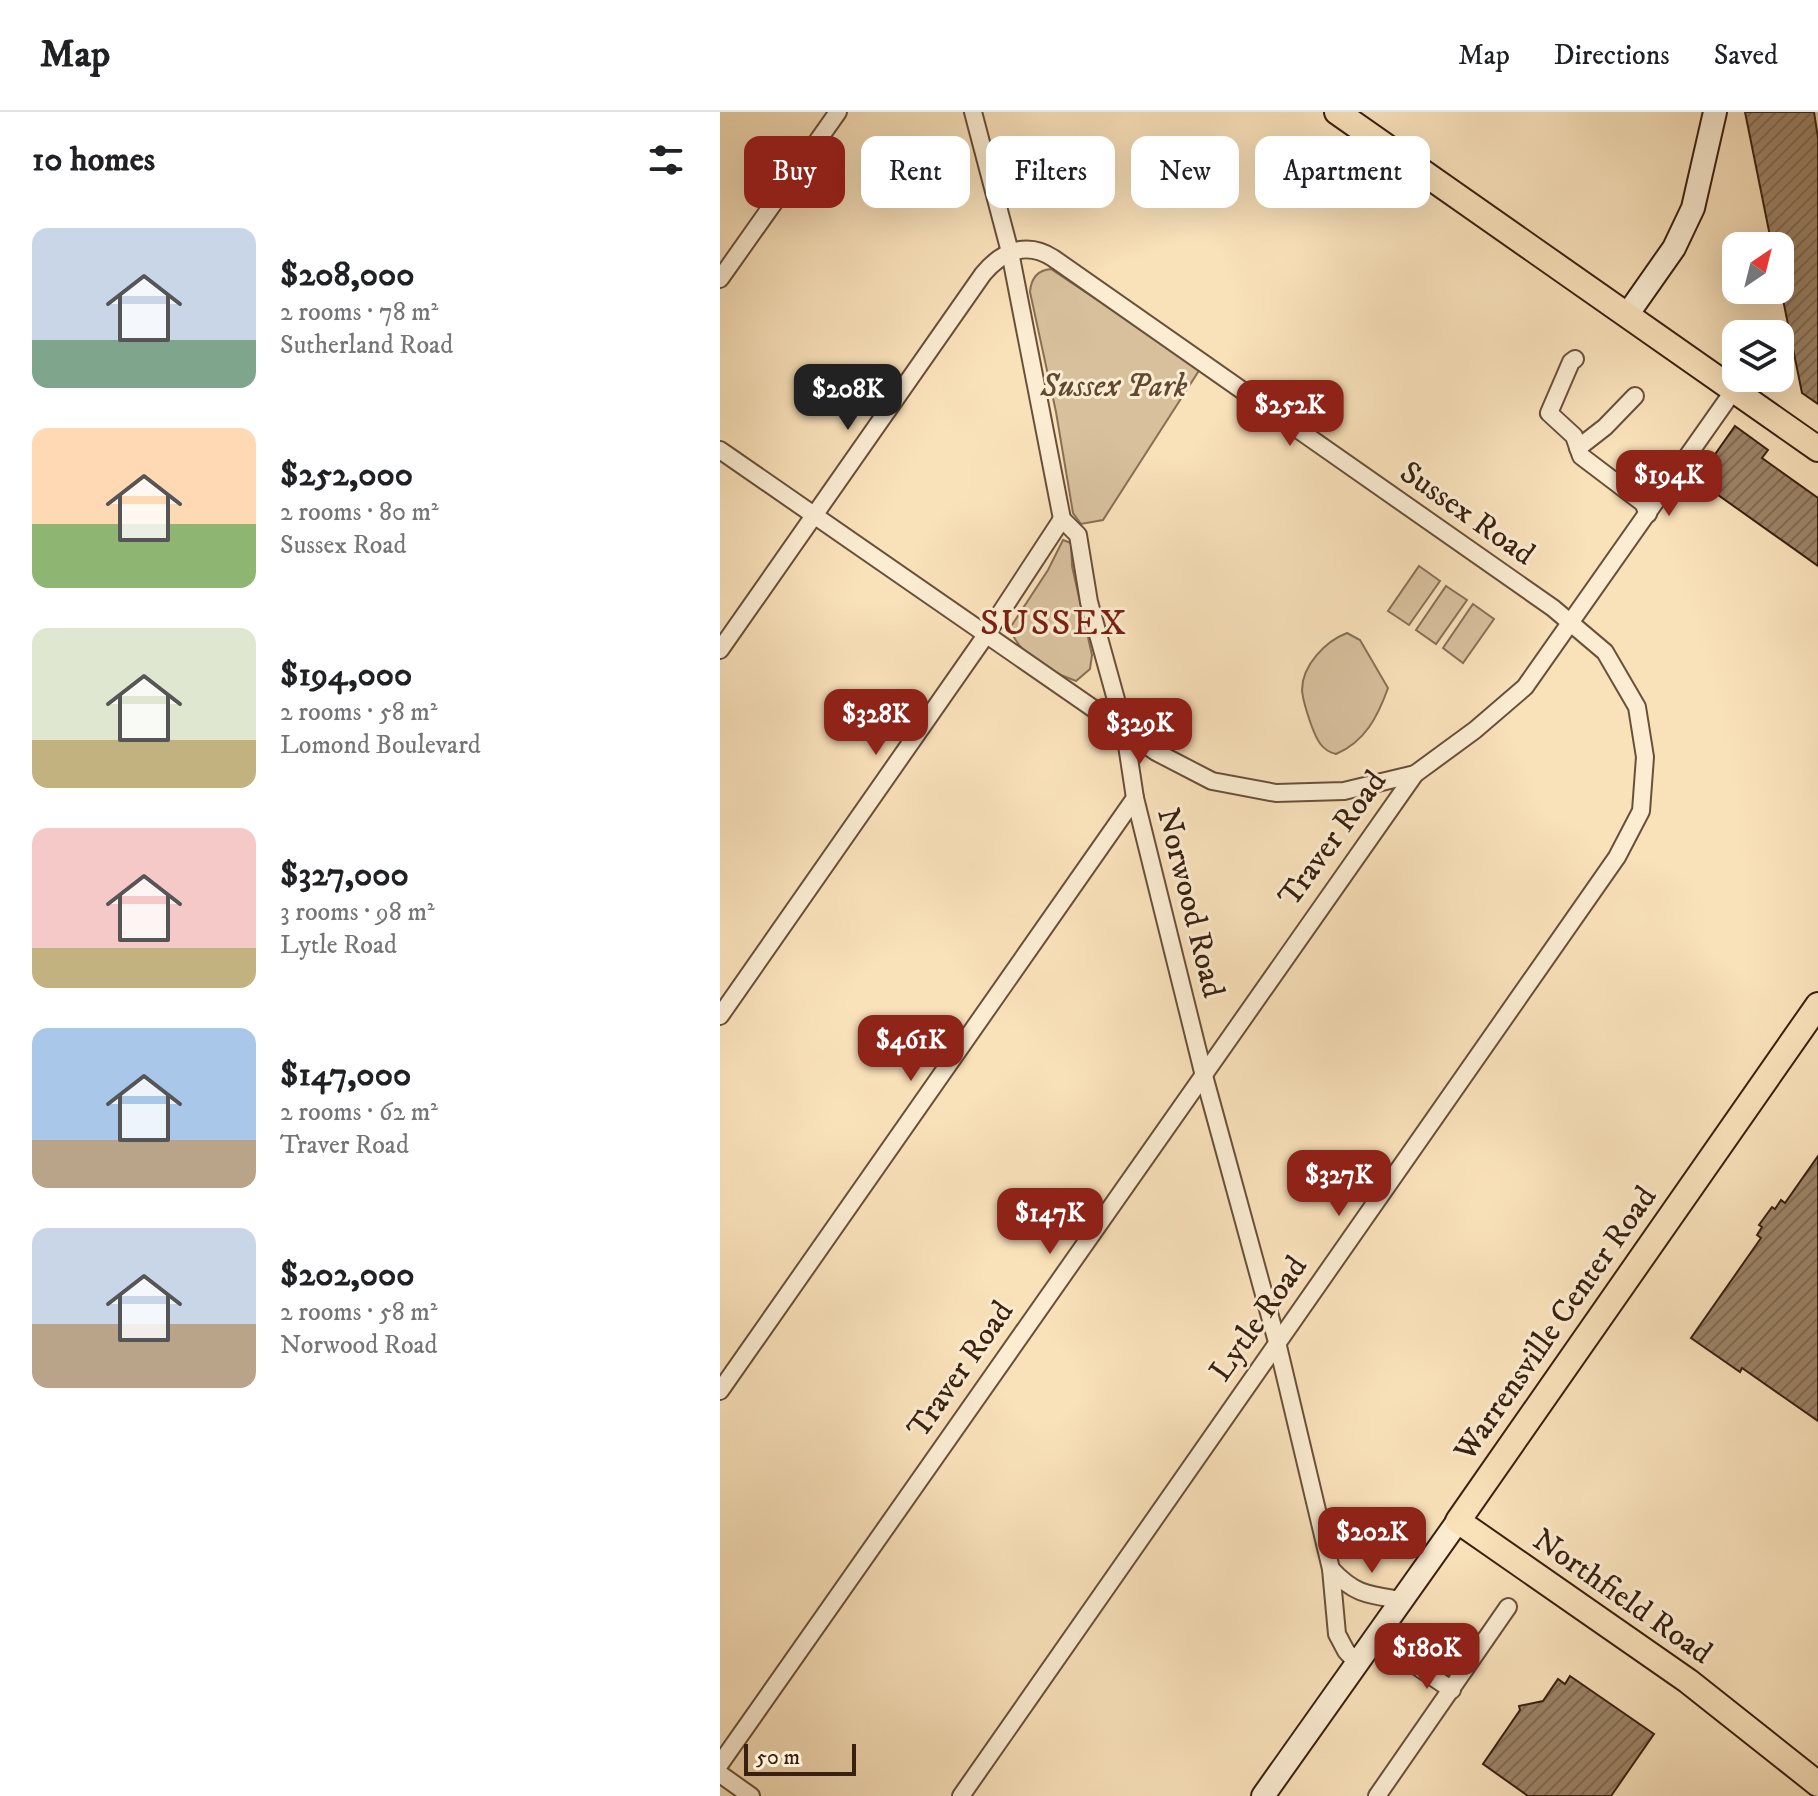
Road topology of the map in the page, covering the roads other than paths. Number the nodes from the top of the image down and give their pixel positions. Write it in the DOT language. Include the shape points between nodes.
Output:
graph roads {
  1 [pos="838,112"];
  2 [pos="973,112"];
  3 [pos="1337,112"];
  4 [pos="1715,112"];
  5 [pos="1010,252"];
  6 [pos="720,279"];
  7 [pos="1627,315"];
  8 [pos="1575,359"];
  9 [pos="1722,382"];
  10 [pos="1733,392"];
  11 [pos="1737,392"];
  12 [pos="1635,396"];
  13 [pos="1578,448"];
  14 [pos="1818,449"];
  15 [pos="720,450"];
  16 [pos="1648,514"];
  17 [pos="814,515"];
  18 [pos="1062,519"];
  19 [pos="1572,623"];
  20 [pos="986,635"];
  21 [pos="720,650"];
  22 [pos="1125,732"];
  23 [pos="1415,774"];
  24 [pos="1135,798"];
  25 [pos="1818,1005"];
  26 [pos="720,1016"];
  27 [pos="1203,1072"];
  28 [pos="1277,1342"];
  29 [pos="720,1391"];
  30 [pos="1458,1521"];
  31 [pos="1331,1569"];
  32 [pos="1402,1600"];
  33 [pos="1508,1607"];
  34 [pos="1375,1638"];
  35 [pos="1357,1663"];
  36 [pos="1452,1690"];
  37 [pos="1748,1728"];
  38 [pos="720,1764"];
  39 [pos="720,1774"];
  40 [pos="1818,1784"];
  41 [pos="751,1796"];
  42 [pos="961,1796"];
  43 [pos="1263,1796"];
  44 [pos="1377,1796"];
  45 [pos="1807,1796"];
  1 -- 6 [label="street"];
  2 -- 5 [label="street, Norwood Road"];
  3 -- 7 [label="main road"];
  4 -- 7 [label="main road" via="1693,208 1675,246"];
  5 -- 17 [label="street" via="983,274"];
  5 -- 18 [label="street, Norwood Road"];
  5 -- 19 [label="street, Sussex Road" via="1034,248 1053,258"];
  7 -- 9 [label="main road"];
  8 -- 13 [label="street" via="1549,413 1574,436"];
  10 -- 16 [label="street"];
  11 -- 14 [label="main road"];
  12 -- 13 [label="street"];
  13 -- 16 [label="street" via="1581,456 1643,503"];
  15 -- 17 [label="street"];
  16 -- 19 [label="street"];
  17 -- 20 [label="street"];
  17 -- 21 [label="street"];
  18 -- 20 [label="street"];
  18 -- 22 [label="street, Norwood Road" via="1078,535 1089,602"];
  19 -- 23 [label="street" via="1525,687"];
  19 -- 28 [label="street, Lytle Road" via="1605,652 1637,707 1645,757 1641,811 1617,857"];
  20 -- 22 [label="street"];
  20 -- 26 [label="street"];
  22 -- 23 [label="street" via="1212,781 1276,793 1344,791"];
  22 -- 24 [label="street, Norwood Road"];
  23 -- 27 [label="street, Traver Road"];
  24 -- 27 [label="street, Norwood Road"];
  24 -- 29 [label="street"];
  25 -- 30 [label="main road, Warrensville Center Road"];
  27 -- 28 [label="street, Norwood Road"];
  27 -- 38 [label="street, Traver Road"];
  28 -- 31 [label="street, Norwood Road"];
  28 -- 42 [label="street, Lytle Road"];
  30 -- 32 [label="main road, Warrensville Center Road"];
  30 -- 37 [label="main road, Northfield Road"];
  31 -- 32 [label="street" via="1361,1594"];
  31 -- 35 [label="street, Norwood Road" via="1337,1634"];
  32 -- 34 [label="main road, Warrensville Center Road"];
  33 -- 36 [label="street"];
  34 -- 35 [label="main road, Warrensville Center Road"];
  34 -- 36 [label="street"];
  35 -- 43 [label="main road, Warrensville Center Road"];
  36 -- 44 [label="street"];
  37 -- 40 [label="main road, Northfield Road"];
  37 -- 45 [label="main road, Northfield Road"];
  39 -- 41 [label="street"];
}
